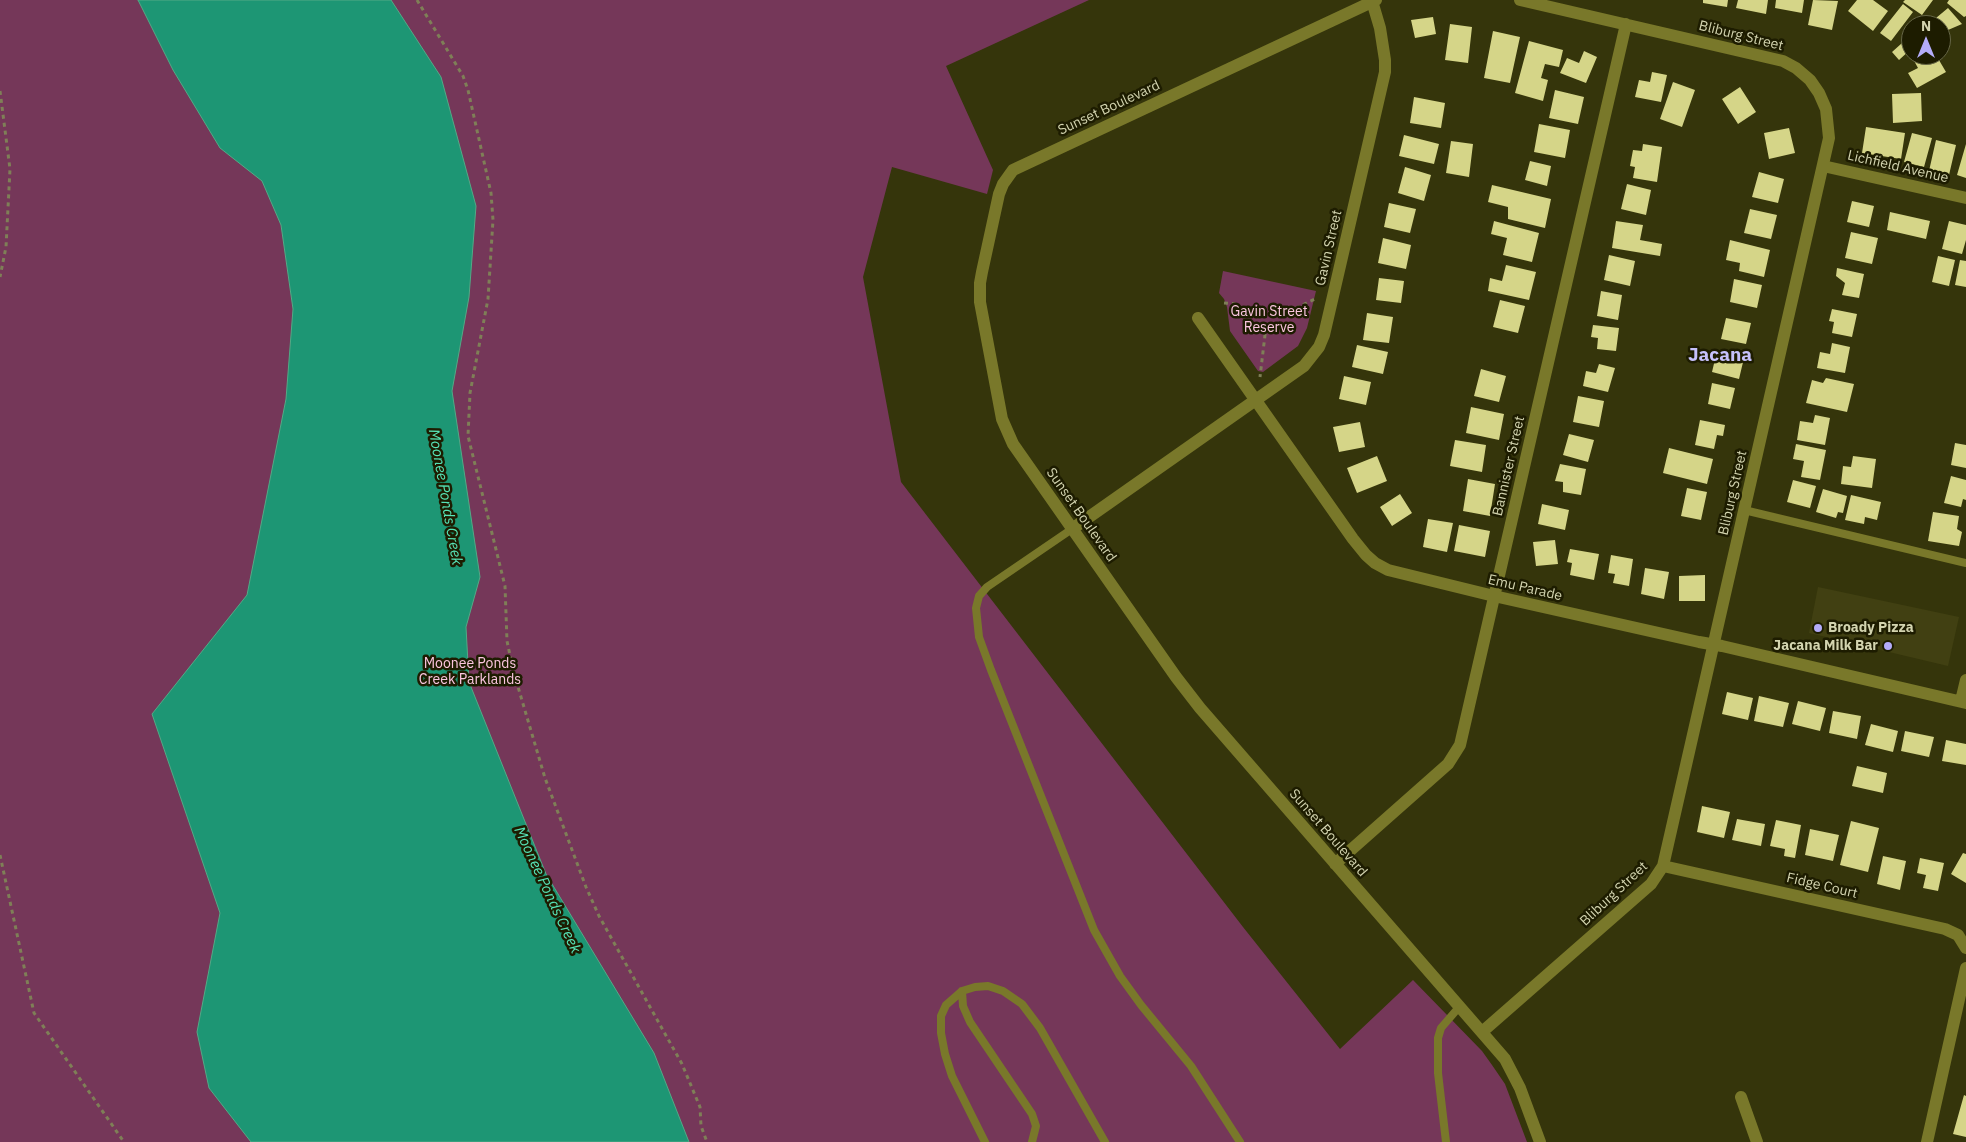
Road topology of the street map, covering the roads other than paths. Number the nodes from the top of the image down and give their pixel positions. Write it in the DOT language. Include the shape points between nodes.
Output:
graph roads {
  1 [pos="1520,0"];
  2 [pos="1374,1"];
  3 [pos="1541,2"];
  4 [pos="1626,24"];
  5 [pos="1823,166"];
  6 [pos="1966,198"];
  7 [pos="1198,318"];
  8 [pos="1256,400"];
  9 [pos="1744,510"];
  10 [pos="1072,529"];
  11 [pos="1966,563"];
  12 [pos="1494,596"];
  13 [pos="1713,645"];
  14 [pos="1966,680"];
  15 [pos="1964,702"];
  16 [pos="1335,864"];
  17 [pos="1663,866"];
  18 [pos="1966,948"];
  19 [pos="1966,968"];
  20 [pos="962,991"];
  21 [pos="1460,1006"];
  22 [pos="1482,1032"];
  23 [pos="1741,1097"];
  24 [pos="986,1142"];
  25 [pos="1032,1142"];
  26 [pos="1105,1142"];
  27 [pos="1240,1142"];
  28 [pos="1446,1142"];
  29 [pos="1540,1142"];
  30 [pos="1757,1142"];
  31 [pos="1927,1142"];
  1 -- 3 [label="street"];
  2 -- 8 [label="street, Gavin Street" via="1385,72 1324,335 1304,366"];
  2 -- 10 [label="street, Sunset Boulevard" via="1021,166 1008,175 1003,184 980,292 1002,418 1012,444"];
  3 -- 4 [label="street"];
  4 -- 5 [label="street, Bliburg Street" via="1783,60 1796,68 1810,80 1826,109 1829,138"];
  4 -- 12 [label="street, Bannister Street"];
  5 -- 6 [label="street, Lichfield Avenue"];
  5 -- 9 [label="street, Bliburg Street"];
  7 -- 8 [label="street, Emu Parade"];
  8 -- 10 [label="street, Gavin Street"];
  8 -- 12 [label="street, Emu Parade" via="1353,539 1375,563 1388,570"];
  9 -- 11 [label="lane"];
  9 -- 13 [label="street, Bliburg Street"];
  10 -- 16 [label="street, Sunset Boulevard" via="1182,685"];
  10 -- 27 [label="lane" via="987,586 979,596 976,608 979,637 1094,930 1120,976 1192,1066"];
  12 -- 13 [label="street, Emu Parade"];
  12 -- 16 [label="street, Bannister Street" via="1463,736 1456,753 1448,764"];
  13 -- 15 [label="street, Emu Parade"];
  13 -- 17 [label="street, Bliburg Street"];
  14 -- 15 [label="street"];
  16 -- 21 [label="street, Sunset Boulevard"];
  17 -- 18 [label="street, Fidge Court" via="1945,929 1958,935"];
  17 -- 22 [label="street, Bliburg Street" via="1651,884"];
  19 -- 31 [label="street"];
  20 -- 24 [label="lane" via="946,1005 941,1016 941,1033 952,1076"];
  20 -- 25 [label="lane" via="963,1006 970,1022 1032,1114 1036,1126"];
  20 -- 26 [label="lane" via="988,986 1003,991 1022,1004 1040,1028"];
  21 -- 22 [label="street, Sunset Boulevard"];
  21 -- 28 [label="lane" via="1441,1028 1438,1038 1438,1073"];
  22 -- 29 [label="street, Sunset Boulevard" via="1513,1074"];
  23 -- 30 [label="street"];
}
